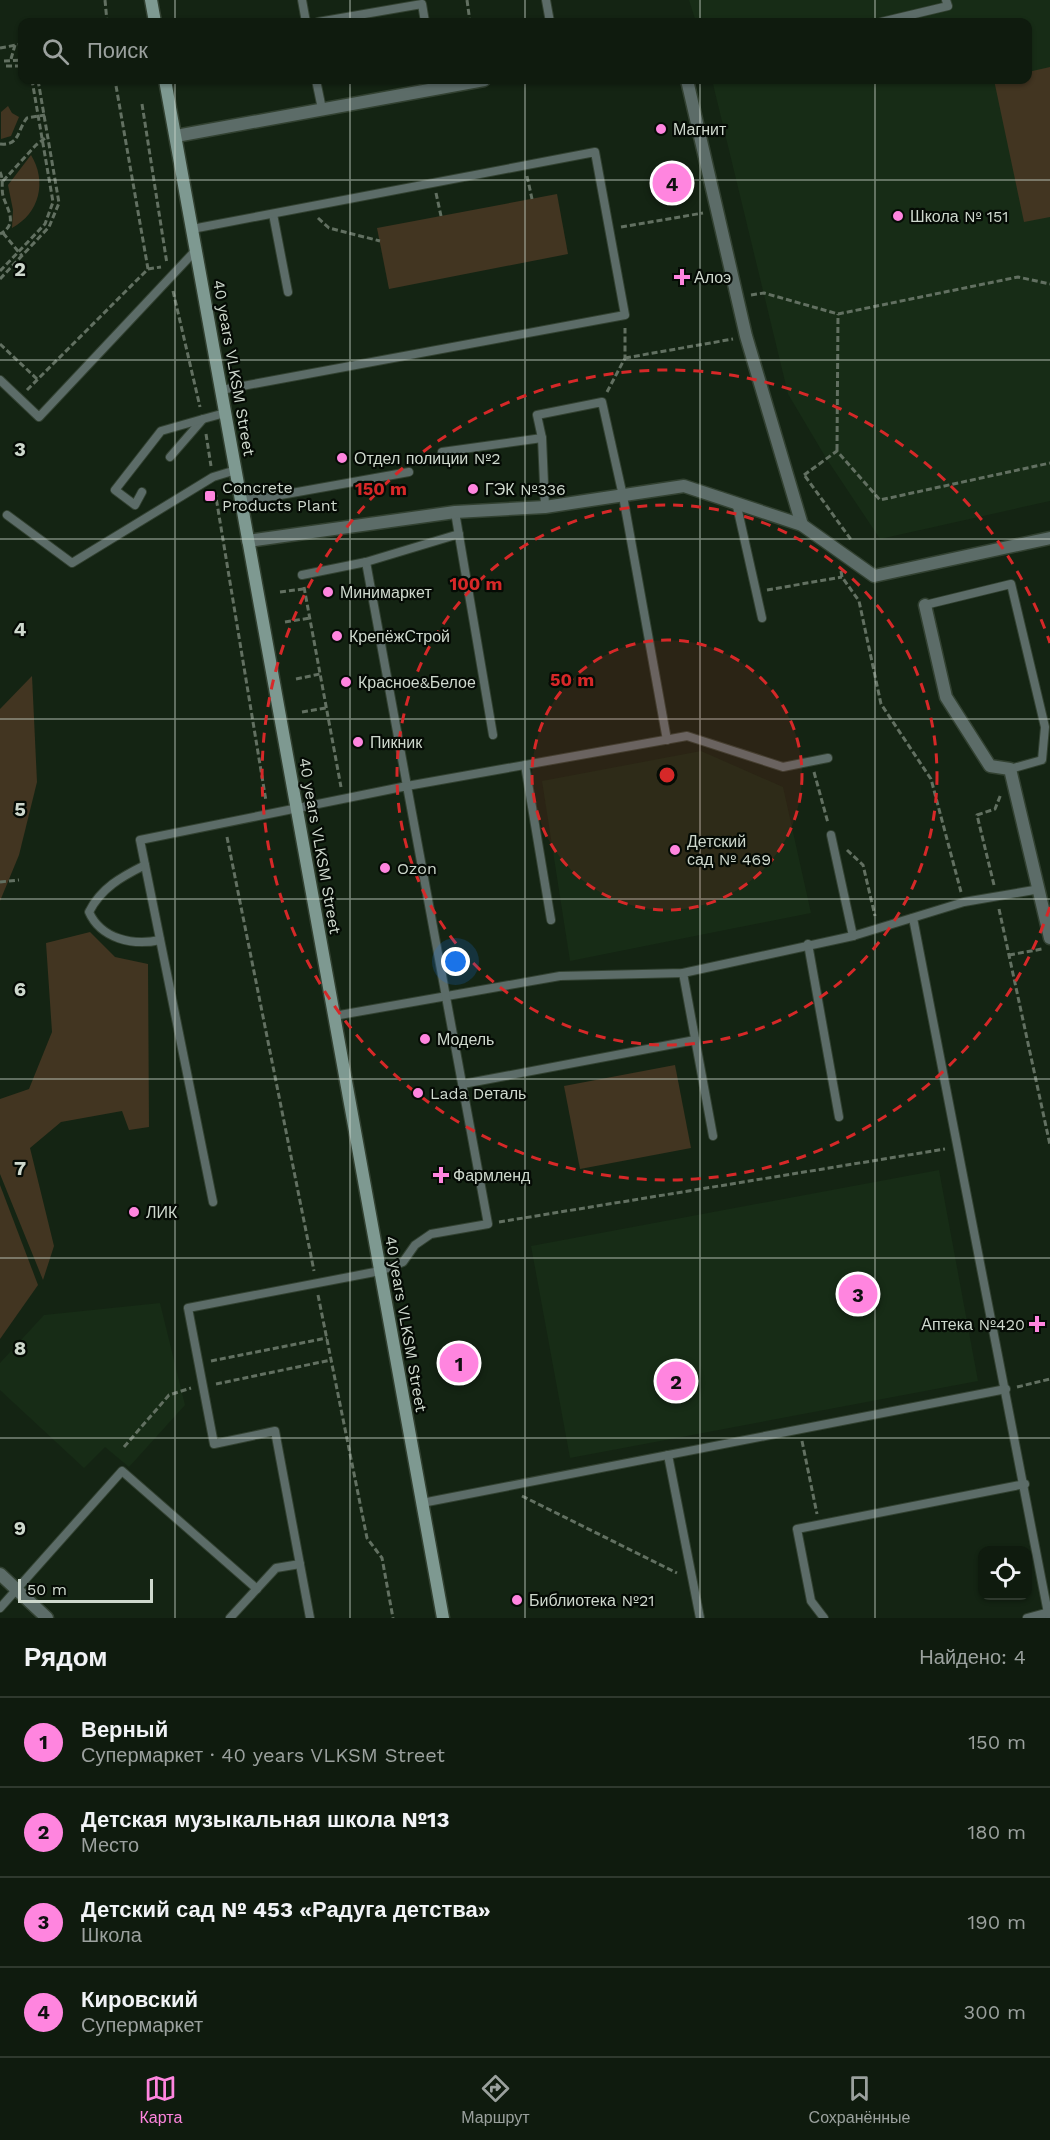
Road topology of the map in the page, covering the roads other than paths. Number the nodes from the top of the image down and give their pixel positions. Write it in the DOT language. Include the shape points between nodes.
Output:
graph roads {
  1 [pos="151,0"];
  2 [pos="302,0"];
  3 [pos="546,0"];
  4 [pos="946,0"];
  5 [pos="154,18"];
  6 [pos="305,18"];
  7 [pos="341,18"];
  8 [pos="424,18"];
  9 [pos="549,18"];
  10 [pos="898,18"];
  11 [pos="166,84"];
  12 [pos="317,84"];
  13 [pos="462,84"];
  14 [pos="688,84"];
  15 [pos="322,109"];
  16 [pos="176,136"];
  17 [pos="273,214"];
  18 [pos="192,230"];
  19 [pos="195,251"];
  20 [pos="288,292"];
  21 [pos="0,380"];
  22 [pos="220,390"];
  23 [pos="225,413"];
  24 [pos="203,419"];
  25 [pos="542,438"];
  26 [pos="442,452"];
  27 [pos="170,458"];
  28 [pos="236,470"];
  29 [pos="409,472"];
  30 [pos="142,492"];
  31 [pos="623,496"];
  32 [pos="241,500"];
  33 [pos="736,502"];
  34 [pos="545,507"];
  35 [pos="455,512"];
  36 [pos="7,515"];
  37 [pos="802,525"];
  38 [pos="459,534"];
  39 [pos="1050,538"];
  40 [pos="248,542"];
  41 [pos="366,562"];
  42 [pos="302,575"];
  43 [pos="925,605"];
  44 [pos="762,618"];
  45 [pos="493,735"];
  46 [pos="667,740"];
  47 [pos="828,758"];
  48 [pos="525,765"];
  49 [pos="1010,769"];
  50 [pos="407,786"];
  51 [pos="296,807"];
  52 [pos="831,835"];
  53 [pos="145,865"];
  54 [pos="1040,889"];
  55 [pos="914,918"];
  56 [pos="551,920"];
  57 [pos="854,936"];
  58 [pos="1050,938"];
  59 [pos="160,940"];
  60 [pos="808,944"];
  61 [pos="683,972"];
  62 [pos="447,996"];
  63 [pos="334,1016"];
  64 [pos="695,1040"];
  65 [pos="463,1084"];
  66 [pos="839,1117"];
  67 [pos="713,1137"];
  68 [pos="213,1202"];
  69 [pos="380,1271"];
  70 [pos="1006,1389"];
  71 [pos="668,1455"];
  72 [pos="1025,1484"];
  73 [pos="422,1503"];
  74 [pos="300,1564"];
  75 [pos="0,1574"];
  76 [pos="257,1589"];
  77 [pos="17,1590"];
  78 [pos="0,1608"];
  79 [pos="1048,1614"];
  80 [pos="47,1618"];
  81 [pos="230,1618"];
  82 [pos="310,1618"];
  83 [pos="443,1618"];
  84 [pos="700,1618"];
  85 [pos="824,1618"];
  86 [pos="1027,1618"];
  1 -- 5 [label="main road"];
  2 -- 6 [label="lane"];
  3 -- 9 [label="lane"];
  4 -- 10 [label="lane" via="948,6"];
  7 -- 8 [label="lane" via="422,4"];
  11 -- 16 [label="main road, 40 years VLKSM Street"];
  12 -- 15 [label="lane"];
  13 -- 15 [label="street"];
  14 -- 37 [label="street" via="717,211 743,296 746,336"];
  15 -- 16 [label="street"];
  16 -- 18 [label="main road, 40 years VLKSM Street"];
  17 -- 18 [label="lane"];
  17 -- 20 [label="lane"];
  17 -- 22 [label="lane" via="595,152 625,315"];
  18 -- 19 [label="main road, 40 years VLKSM Street"];
  19 -- 21 [label="lane" via="39,417"];
  19 -- 22 [label="main road, 40 years VLKSM Street"];
  22 -- 23 [label="main road, 40 years VLKSM Street"];
  23 -- 24 [label="lane"];
  23 -- 28 [label="main road, 40 years VLKSM Street"];
  24 -- 27 [label="lane"];
  24 -- 30 [label="lane" via="161,431 115,490 135,505"];
  25 -- 26 [label="lane"];
  25 -- 31 [label="lane" via="537,416 602,402"];
  25 -- 34 [label="lane"];
  28 -- 32 [label="main road, 40 years VLKSM Street"];
  28 -- 36 [label="lane" via="213,477 72,563"];
  29 -- 32 [label="lane"];
  31 -- 33 [label="street" via="684,486"];
  31 -- 34 [label="street"];
  31 -- 46 [label="lane"];
  32 -- 40 [label="main road, 40 years VLKSM Street"];
  33 -- 37 [label="street"];
  33 -- 44 [label="lane"];
  34 -- 35 [label="street"];
  35 -- 38 [label="lane"];
  35 -- 40 [label="street"];
  37 -- 39 [label="street" via="874,576"];
  38 -- 41 [label="lane"];
  38 -- 45 [label="lane"];
  40 -- 51 [label="main road, 40 years VLKSM Street"];
  41 -- 42 [label="lane"];
  41 -- 50 [label="lane"];
  43 -- 49 [label="street" via="946,697 990,766"];
  43 -- 49 [label="lane" via="1011,584 1045,727 1042,760"];
  46 -- 47 [label="lane" via="687,736 783,767"];
  46 -- 48 [label="lane"];
  48 -- 50 [label="lane"];
  48 -- 56 [label="lane"];
  49 -- 54 [label="street"];
  50 -- 51 [label="lane"];
  50 -- 62 [label="lane"];
  51 -- 53 [label="lane" via="140,840"];
  51 -- 63 [label="main road, 40 years VLKSM Street"];
  52 -- 57 [label="lane"];
  53 -- 59 [label="lane"];
  53 -- 59 [label="lane" via="109,885 89,912 100,927 126,941"];
  54 -- 55 [label="lane" via="964,902"];
  54 -- 58 [label="street"];
  55 -- 57 [label="lane"];
  55 -- 70 [label="lane"];
  57 -- 60 [label="lane"];
  59 -- 68 [label="lane"];
  60 -- 61 [label="lane"];
  60 -- 66 [label="lane"];
  61 -- 62 [label="lane" via="560,976"];
  61 -- 64 [label="lane"];
  62 -- 63 [label="lane"];
  62 -- 65 [label="lane"];
  63 -- 69 [label="main road, 40 years VLKSM Street"];
  64 -- 65 [label="lane"];
  64 -- 67 [label="lane"];
  65 -- 69 [label="lane" via="488,1224 430,1234 415,1245 403,1262"];
  69 -- 73 [label="main road, 40 years VLKSM Street"];
  69 -- 74 [label="lane" via="188,1308 214,1443 275,1431"];
  70 -- 71 [label="lane"];
  70 -- 72 [label="lane"];
  71 -- 73 [label="lane"];
  71 -- 84 [label="lane"];
  72 -- 79 [label="lane"];
  72 -- 85 [label="lane" via="797,1529 811,1601"];
  73 -- 83 [label="main road, 40 years VLKSM Street"];
  74 -- 76 [label="lane" via="276,1569"];
  74 -- 82 [label="lane"];
  75 -- 77 [label="street"];
  76 -- 77 [label="lane" via="122,1471"];
  76 -- 81 [label="lane"];
  77 -- 78 [label="lane"];
  77 -- 80 [label="street"];
  79 -- 86 [label="lane"];
}
